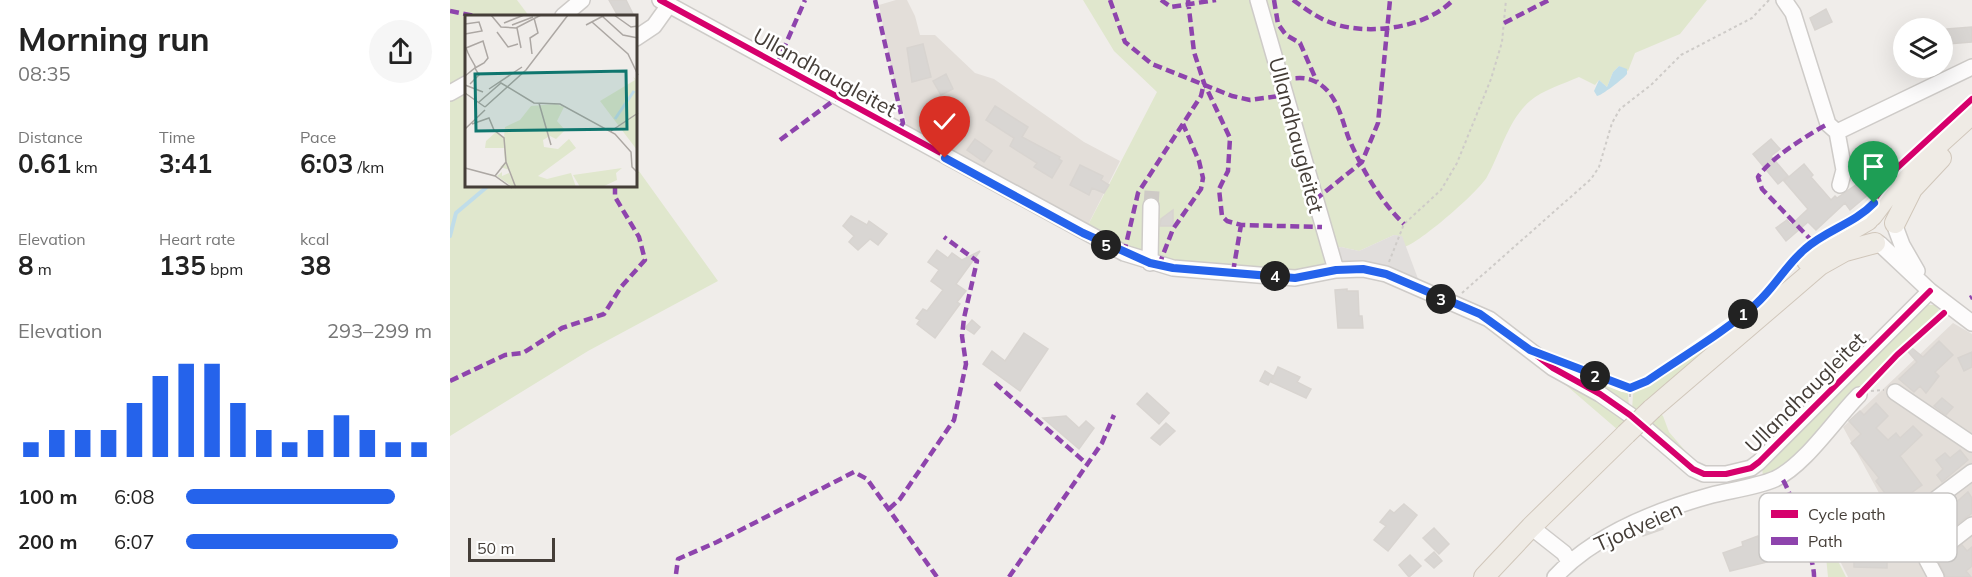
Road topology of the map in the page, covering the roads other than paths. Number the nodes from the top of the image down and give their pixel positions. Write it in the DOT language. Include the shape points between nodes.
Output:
graph roads {
  1 [pos="582,0"];
  2 [pos="1258,0"];
  3 [pos="1784,0"];
  4 [pos="665,3"];
  5 [pos="564,15"];
  6 [pos="638,37"];
  7 [pos="1972,67"];
  8 [pos="465,85"];
  9 [pos="450,93"];
  10 [pos="1972,114"];
  11 [pos="1972,131"];
  12 [pos="1838,132"];
  13 [pos="1840,185"];
  14 [pos="1151,206"];
  15 [pos="1870,218"];
  16 [pos="1896,226"];
  17 [pos="1877,244"];
  18 [pos="1150,263"];
  19 [pos="1336,270"];
  20 [pos="1930,291"];
  21 [pos="1972,322"];
  22 [pos="1720,348"];
  23 [pos="1895,392"];
  24 [pos="1859,395"];
  25 [pos="1972,444"];
  26 [pos="1751,468"];
  27 [pos="1972,472"];
  28 [pos="1704,474"];
  29 [pos="1758,484"];
  30 [pos="1944,493"];
  31 [pos="1710,496"];
  32 [pos="1972,525"];
  33 [pos="1531,527"];
  34 [pos="1957,537"];
  35 [pos="1569,562"];
  36 [pos="1928,562"];
  37 [pos="1484,577"];
  38 [pos="1555,577"];
  39 [pos="1936,577"];
  1 -- 5 [label="street"];
  2 -- 19 [label="street, Ullandhaugleitet"];
  3 -- 12 [label="street" via="1793,13 1828,124"];
  4 -- 6 [label="street" via="654,26"];
  4 -- 18 [label="street, Ullandhaugleitet" via="1078,230"];
  7 -- 12 [label="street"];
  8 -- 9 [label="street"];
  10 -- 15 [label="main road" via="1899,180"];
  11 -- 16 [label="main road" via="1920,179 1907,197"];
  12 -- 13 [label="street" via="1844,171"];
  14 -- 18 [label="street"];
  15 -- 16 [label="main road" via="1886,214"];
  15 -- 17 [label="main road" via="1866,233"];
  15 -- 22 [label="main road" via="1813,256"];
  16 -- 17 [label="main road" via="1891,240"];
  16 -- 20 [label="street" via="1910,261"];
  17 -- 20 [label="street"];
  17 -- 22 [label="main road" via="1845,252 1820,265"];
  18 -- 19 [label="street, Ullandhaugleitet" via="1295,278"];
  19 -- 28 [label="street, Ullandhaugleitet" via="1363,269 1386,274 1489,319 1552,368 1600,394 1646,427 1685,465"];
  20 -- 21 [label="street"];
  20 -- 26 [label="street, Ullandhaugleitet"];
  22 -- 33 [label="main road, bridge"];
  23 -- 25 [label="street"];
  24 -- 29 [label="street, Tjodveien" via="1799,461 1776,478"];
  26 -- 28 [label="street, Ullandhaugleitet"];
  26 -- 29 [label="street"];
  27 -- 30 [label="street"];
  28 -- 31 [label="street"];
  29 -- 31 [label="street, Tjodveien"];
  31 -- 35 [label="street, Tjodveien" via="1627,527"];
  32 -- 34 [label="street"];
  33 -- 35 [label="street, Tjodveien"];
  33 -- 37 [label="main road"];
  35 -- 38 [label="street, Tjodveien"];
  36 -- 39 [label="street"];
}
